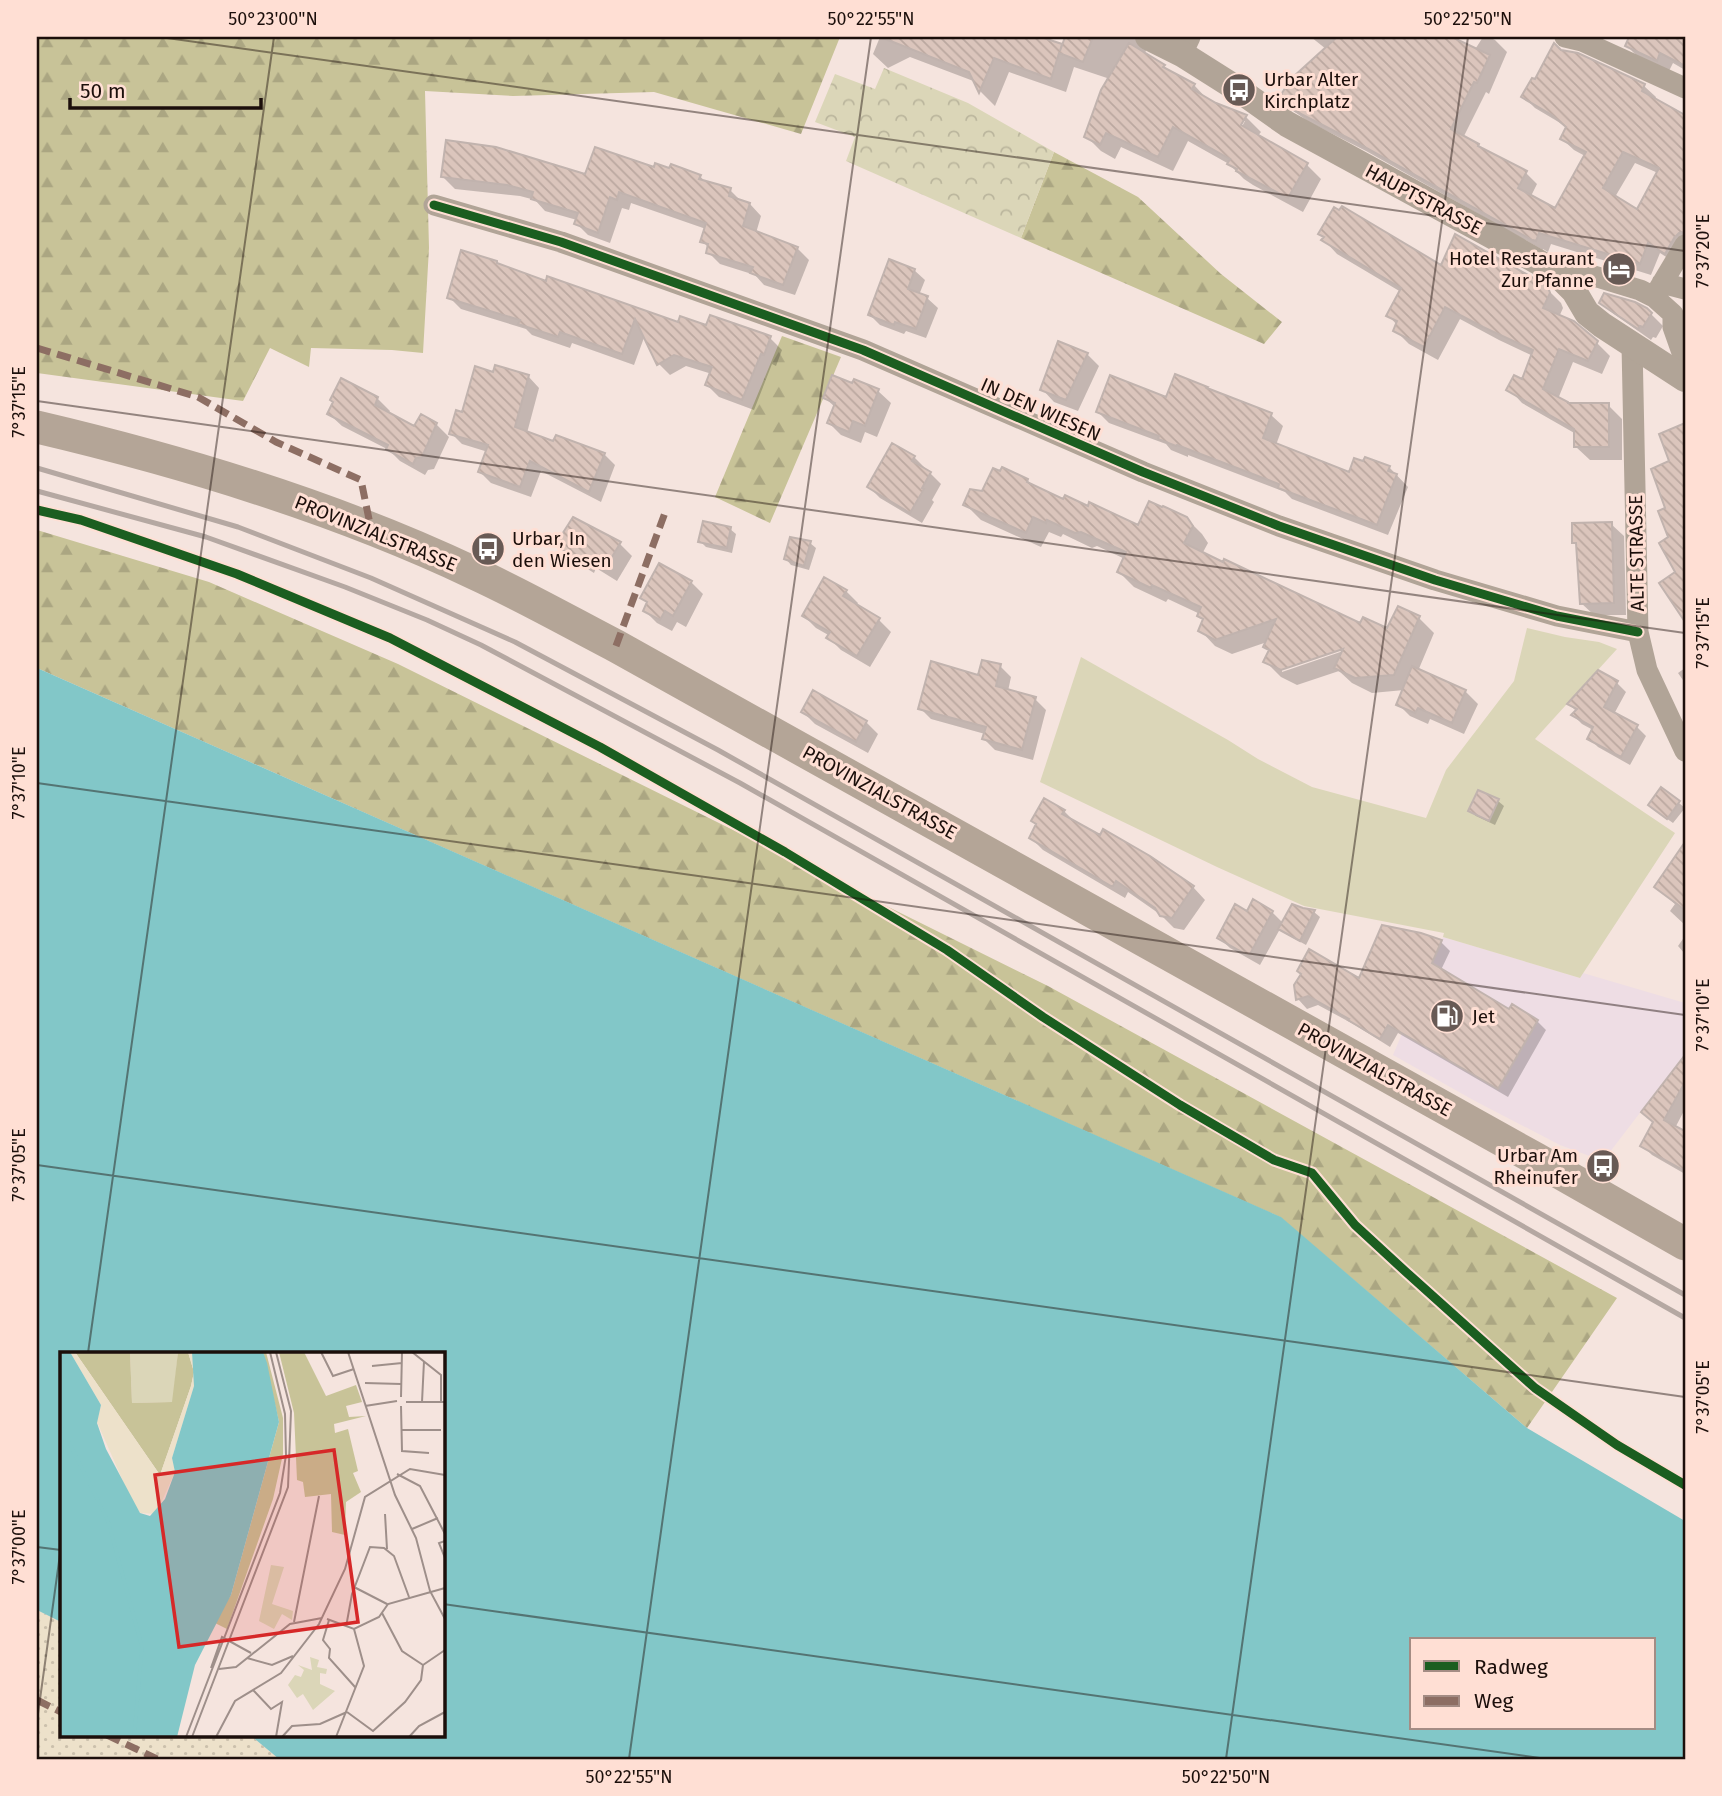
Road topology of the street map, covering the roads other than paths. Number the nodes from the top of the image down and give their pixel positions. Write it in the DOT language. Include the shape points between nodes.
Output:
graph roads {
  1 [pos="1148,37"];
  2 [pos="1565,37"];
  3 [pos="1186,46"];
  4 [pos="1685,88"];
  5 [pos="434,205"];
  6 [pos="1685,245"];
  7 [pos="1563,278"];
  8 [pos="1685,289"];
  9 [pos="1658,290"];
  10 [pos="1632,345"];
  11 [pos="1685,361"];
  12 [pos="1685,379"];
  13 [pos="37,427"];
  14 [pos="1637,632"];
  15 [pos="1685,751"];
  16 [pos="1685,1244"];
  1 -- 3 [label="street, HAUPTSTRASSE"];
  2 -- 4 [label="street"];
  3 -- 7 [label="street, HAUPTSTRASSE" via="1287,124"];
  5 -- 14 [label="street, IN DEN WIESEN" via="561,242 863,350 1279,526 1436,580 1545,612"];
  6 -- 9 [label="street"];
  7 -- 9 [label="street" via="1594,276 1640,290"];
  7 -- 10 [label="street, HAUPTSTRASSE" via="1587,313"];
  8 -- 9 [label="street"];
  9 -- 11 [label="street" via="1673,314"];
  10 -- 12 [label="street, HAUPTSTRASSE"];
  10 -- 14 [label="street, ALTE STRASSE"];
  13 -- 16 [label="main road, PROVINZIALSTRASSE" via="182,464 302,502 474,572 761,727"];
  14 -- 15 [label="street, ALTE STRASSE" via="1647,670"];
}
